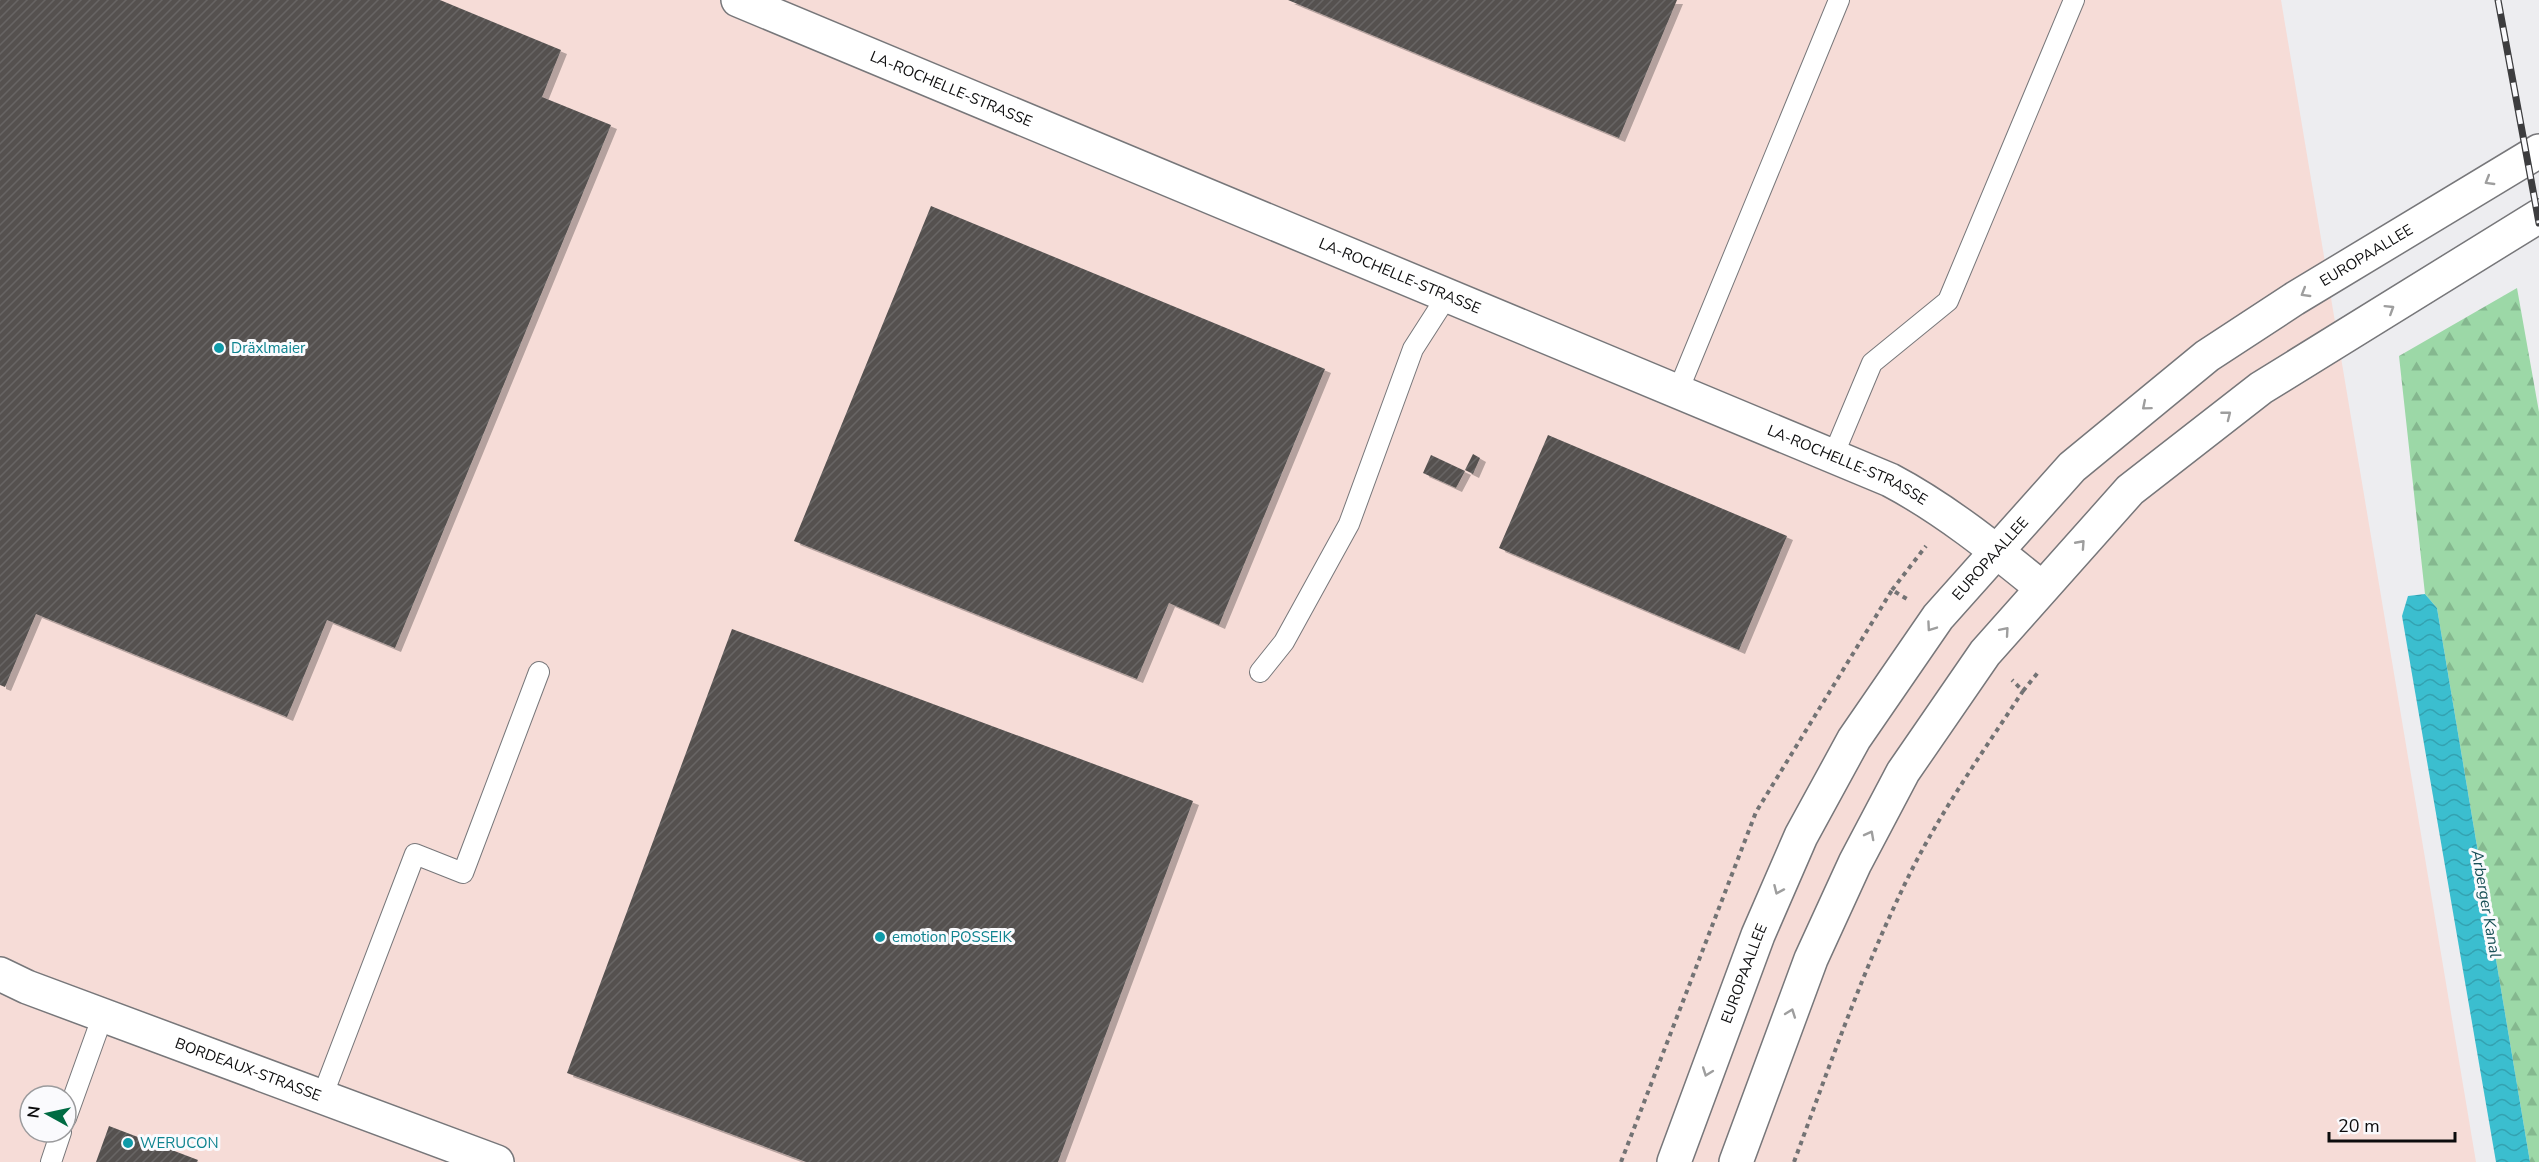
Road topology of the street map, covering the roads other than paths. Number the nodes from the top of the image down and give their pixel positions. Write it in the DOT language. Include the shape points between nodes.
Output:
graph roads {
  1 [pos="738,0"];
  2 [pos="1839,0"];
  3 [pos="2074,0"];
  4 [pos="2539,151"];
  5 [pos="2539,216"];
  6 [pos="1448,296"];
  7 [pos="1678,391"];
  8 [pos="1833,456"];
  9 [pos="1997,551"];
  10 [pos="2042,588"];
  11 [pos="539,672"];
  12 [pos="1260,672"];
  13 [pos="0,974"];
  14 [pos="103,1015"];
  15 [pos="78,1085"];
  16 [pos="322,1097"];
  17 [pos="58,1144"];
  18 [pos="51,1162"];
  19 [pos="497,1162"];
  20 [pos="1674,1162"];
  21 [pos="1736,1162"];
  1 -- 6 [label="street, LA-ROCHELLE-STRASSE"];
  2 -- 7 [label="lane"];
  3 -- 8 [label="lane" via="1948,301 1872,363"];
  4 -- 9 [label="street, EUROPAALLEE, one-way" via="2207,356 2073,467"];
  10 -- 5 [label="street, one-way" via="2130,490 2261,388"];
  6 -- 7 [label="street, LA-ROCHELLE-STRASSE"];
  6 -- 12 [label="lane" via="1413,349 1349,524 1284,642"];
  7 -- 8 [label="street, LA-ROCHELLE-STRASSE"];
  8 -- 9 [label="street, LA-ROCHELLE-STRASSE" via="1924,497"];
  9 -- 10 [label="street, LA-ROCHELLE-STRASSE"];
  9 -- 20 [label="street, EUROPAALLEE, one-way" via="1938,617 1860,730 1801,836 1758,935"];
  21 -- 10 [label="street, one-way" via="1811,959 1854,863 1903,772 1985,653"];
  11 -- 16 [label="lane" via="463,873 415,854"];
  13 -- 14 [label="street, BORDEAUX-STRASSE"];
  14 -- 15 [label="lane"];
  14 -- 16 [label="street, BORDEAUX-STRASSE"];
  16 -- 19 [label="street, BORDEAUX-STRASSE"];
  17 -- 18 [label="lane"];
}
